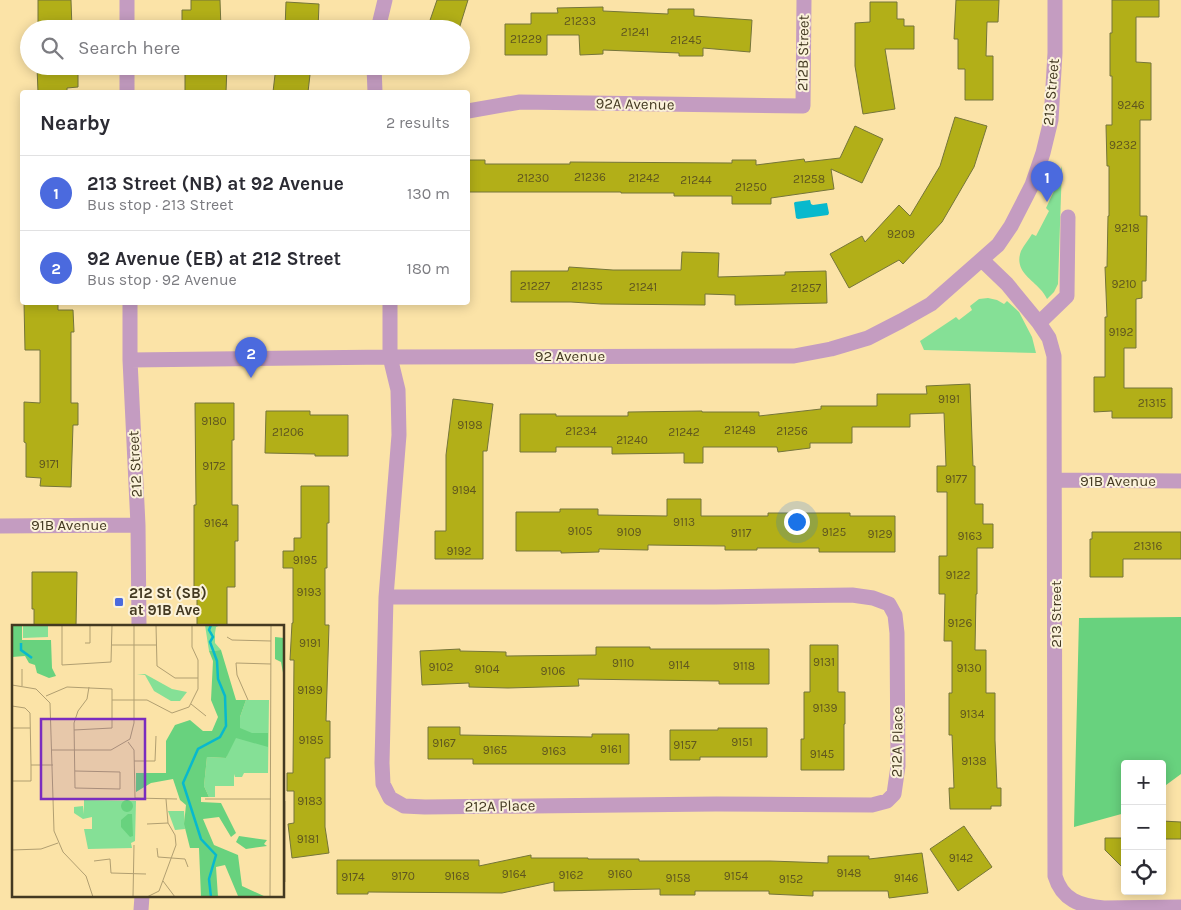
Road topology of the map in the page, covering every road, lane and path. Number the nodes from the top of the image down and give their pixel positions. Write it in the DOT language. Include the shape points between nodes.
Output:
graph roads {
  1 [pos="126,0"];
  2 [pos="385,0"];
  3 [pos="804,0"];
  4 [pos="1055,0"];
  5 [pos="127,20"];
  6 [pos="380,20"];
  7 [pos="127,75"];
  8 [pos="374,75"];
  9 [pos="128,90"];
  10 [pos="375,90"];
  11 [pos="803,106"];
  12 [pos="470,111"];
  13 [pos="1068,217"];
  14 [pos="982,260"];
  15 [pos="130,305"];
  16 [pos="390,305"];
  17 [pos="1039,323"];
  18 [pos="390,357"];
  19 [pos="130,360"];
  20 [pos="1055,480"];
  21 [pos="1181,481"];
  22 [pos="138,525"];
  23 [pos="0,526"];
  24 [pos="386,597"];
  25 [pos="139,625"];
  26 [pos="1181,907"];
  1 -- 5 [label="street"];
  2 -- 6 [label="street"];
  3 -- 11 [label="street, 212B Street"];
  4 -- 14 [label="street, 213 Street" via="1051,120 1043,153 1032,185 1011,226"];
  7 -- 9 [label="street"];
  8 -- 10 [label="street"];
  11 -- 12 [label="street, 92A Avenue" via="520,102"];
  13 -- 17 [label="street" via="1066,296"];
  14 -- 17 [label="street, 213 Street"];
  14 -- 18 [label="street, 92 Avenue" via="932,304 885,330 830,349 794,356"];
  15 -- 19 [label="street, 212 Street"];
  16 -- 18 [label="street, 212A Place"];
  17 -- 20 [label="street, 213 Street" via="1049,338 1054,356"];
  18 -- 19 [label="street, 92 Avenue"];
  18 -- 24 [label="street, 212A Place" via="398,390 399,435"];
  19 -- 22 [label="street, 212 Street"];
  20 -- 21 [label="street, 91B Avenue"];
  20 -- 26 [label="street, 213 Street" via="1055,876 1063,893 1088,906"];
  22 -- 23 [label="street, 91B Avenue"];
  22 -- 25 [label="street, 212 Street"];
  24 -- 24 [label="street, 212A Place" via="383,784 390,798 404,806 872,805 887,801 894,794 898,766 897,633 895,615 889,604 852,595"];
}
